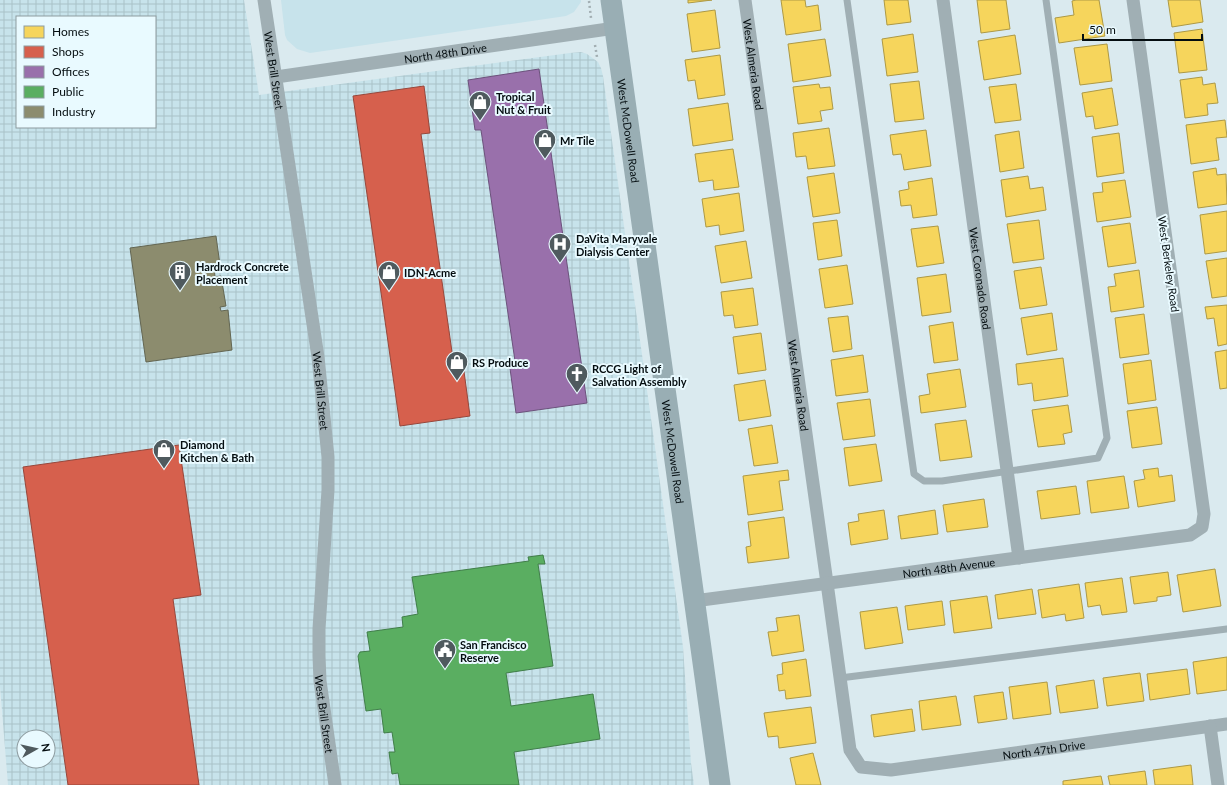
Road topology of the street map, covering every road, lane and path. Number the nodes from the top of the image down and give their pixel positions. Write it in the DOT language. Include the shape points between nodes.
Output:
graph roads {
  1 [pos="264,0"];
  2 [pos="611,0"];
  3 [pos="745,0"];
  4 [pos="847,0"];
  5 [pos="942,0"];
  6 [pos="1046,0"];
  7 [pos="1133,0"];
  8 [pos="615,28"];
  9 [pos="276,77"];
  10 [pos="1007,470"];
  11 [pos="1202,528"];
  12 [pos="1019,558"];
  13 [pos="827,583"];
  14 [pos="694,601"];
  15 [pos="1227,629"];
  16 [pos="840,678"];
  17 [pos="1227,724"];
  18 [pos="1210,726"];
  19 [pos="860,767"];
  20 [pos="335,785"];
  21 [pos="720,785"];
  22 [pos="1218,785"];
  1 -- 9 [label="street, West Brill Street"];
  2 -- 8 [label="main road, West McDowell Road"];
  3 -- 13 [label="street, West Almeria Road"];
  4 -- 10 [label="lane" via="914,474 924,481 942,481"];
  5 -- 10 [label="street, West Coronado Road"];
  6 -- 10 [label="lane" via="1107,438 1098,458"];
  7 -- 11 [label="street, West Berkeley Road" via="1204,514"];
  8 -- 9 [label="street, North 48th Drive"];
  8 -- 14 [label="main road, West McDowell Road"];
  9 -- 20 [label="street, West Brill Street" via="319,368 328,457 319,656 320,681"];
  10 -- 12 [label="street, West Coronado Road"];
  11 -- 12 [label="street, North 48th Avenue" via="1190,534"];
  12 -- 13 [label="street, North 48th Avenue"];
  13 -- 14 [label="street, North 48th Avenue"];
  13 -- 16 [label="street, West Almeria Road"];
  14 -- 21 [label="main road, West McDowell Road"];
  15 -- 16 [label="lane"];
  16 -- 19 [label="street, West Almeria Road" via="850,750"];
  17 -- 18 [label="street, North 47th Drive"];
  18 -- 19 [label="street, North 47th Drive" via="891,770"];
  18 -- 22 [label="street"];
}
